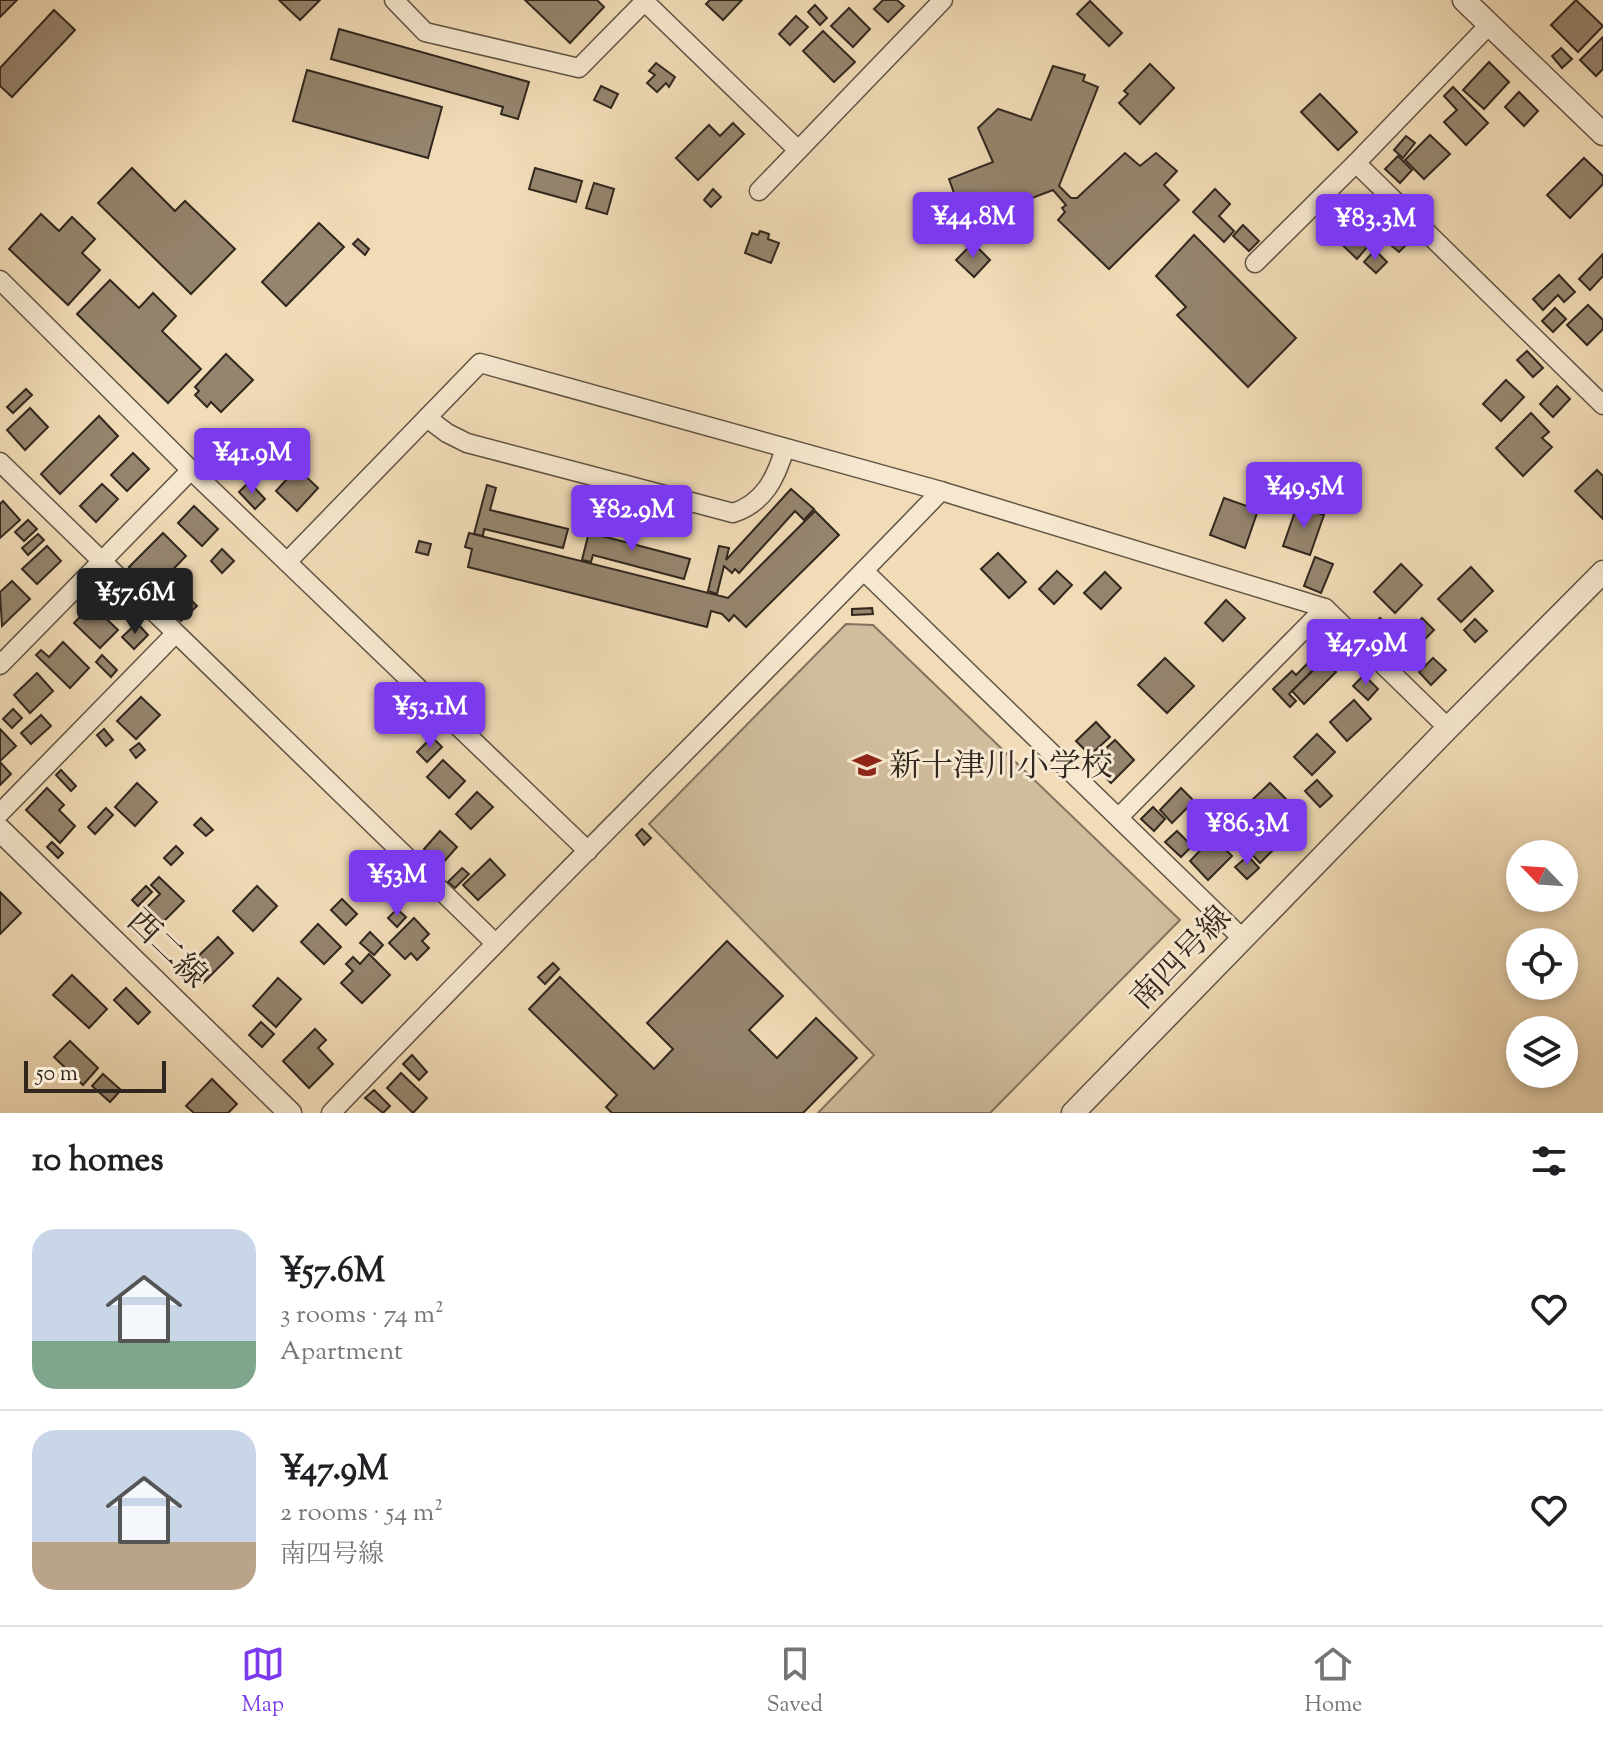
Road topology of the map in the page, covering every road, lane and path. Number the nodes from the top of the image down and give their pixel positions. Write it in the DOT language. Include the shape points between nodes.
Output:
graph roads {
  1 [pos="394,0"];
  2 [pos="1464,0"];
  3 [pos="644,1"];
  4 [pos="930,4"];
  5 [pos="1489,25"];
  6 [pos="1603,134"];
  7 [pos="797,149"];
  8 [pos="1356,163"];
  9 [pos="759,191"];
  10 [pos="1255,263"];
  11 [pos="0,280"];
  12 [pos="1603,405"];
  13 [pos="427,418"];
  14 [pos="785,448"];
  15 [pos="0,462"];
  16 [pos="191,470"];
  17 [pos="941,491"];
  18 [pos="287,562"];
  19 [pos="101,563"];
  20 [pos="864,571"];
  21 [pos="1603,572"];
  22 [pos="1325,608"];
  23 [pos="175,634"];
  24 [pos="3,655"];
  25 [pos="1448,728"];
  26 [pos="0,813"];
  27 [pos="1119,817"];
  28 [pos="0,830"];
  29 [pos="588,851"];
  30 [pos="1242,938"];
  31 [pos="494,942"];
  32 [pos="290,1113"];
  33 [pos="331,1113"];
  34 [pos="1073,1113"];
  1 -- 3 [label="street" via="425,32 579,68"];
  2 -- 5 [label="street"];
  3 -- 7 [label="street"];
  4 -- 7 [label="street"];
  5 -- 6 [label="street"];
  5 -- 8 [label="street"];
  7 -- 9 [label="street"];
  8 -- 10 [label="street"];
  8 -- 12 [label="street"];
  11 -- 16 [label="street"];
  13 -- 14 [label="street" via="480,363"];
  13 -- 14 [label="street" via="467,443 733,513 750,507 777,476"];
  13 -- 18 [label="street"];
  14 -- 17 [label="street"];
  15 -- 19 [label="street"];
  16 -- 18 [label="street"];
  16 -- 19 [label="street"];
  17 -- 20 [label="street"];
  17 -- 22 [label="street"];
  18 -- 29 [label="street"];
  19 -- 23 [label="street"];
  19 -- 24 [label="street"];
  20 -- 27 [label="street"];
  20 -- 29 [label="street"];
  21 -- 25 [label="street, 南四号線"];
  22 -- 25 [label="street"];
  22 -- 27 [label="street"];
  23 -- 26 [label="street"];
  23 -- 31 [label="street"];
  25 -- 30 [label="street, 南四号線"];
  27 -- 30 [label="street"];
  28 -- 32 [label="street, 西二線"];
  29 -- 31 [label="street"];
  30 -- 34 [label="street, 南四号線"];
  31 -- 33 [label="street"];
}
